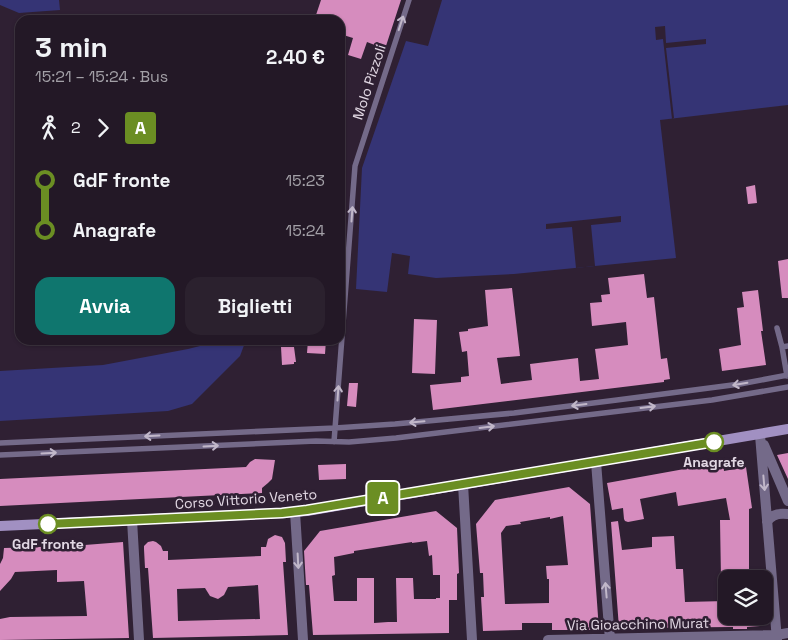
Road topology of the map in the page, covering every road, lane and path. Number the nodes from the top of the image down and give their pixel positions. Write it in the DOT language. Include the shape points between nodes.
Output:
graph roads {
  1 [pos="409,0"];
  2 [pos="345,304"];
  3 [pos="777,328"];
  4 [pos="342,345"];
  5 [pos="785,347"];
  6 [pos="787,376"];
  7 [pos="788,387"];
  8 [pos="336,428"];
  9 [pos="788,429"];
  10 [pos="760,434"];
  11 [pos="334,442"];
  12 [pos="0,443"];
  13 [pos="0,455"];
  14 [pos="596,462"];
  15 [pos="462,484"];
  16 [pos="788,501"];
  17 [pos="295,512"];
  18 [pos="788,514"];
  19 [pos="132,520"];
  20 [pos="767,522"];
  21 [pos="0,526"];
  22 [pos="788,634"];
  23 [pos="777,638"];
  24 [pos="610,639"];
  25 [pos="139,640"];
  26 [pos="303,640"];
  27 [pos="472,640"];
  28 [pos="548,640"];
  2 -- 1 [label="lane, Molo Pizzoli, one-way" via="355,166"];
  3 -- 5 [label="lane"];
  8 -- 4 [label="lane, Molo Pizzoli, one-way"];
  5 -- 6 [label="lane"];
  6 -- 8 [label="lane, one-way" via="514,413"];
  11 -- 7 [label="lane, one-way" via="712,400"];
  8 -- 11 [label="lane, Molo Pizzoli"];
  8 -- 12 [label="lane, one-way"];
  9 -- 10 [label="main road, Corso Vittorio Veneto"];
  10 -- 14 [label="main road, Corso Vittorio Veneto"];
  10 -- 16 [label="street"];
  10 -- 20 [label="street, one-way"];
  13 -- 11 [label="lane, one-way"];
  14 -- 15 [label="main road, Corso Vittorio Veneto"];
  24 -- 14 [label="street, one-way"];
  15 -- 17 [label="main road, Corso Vittorio Veneto"];
  15 -- 27 [label="street"];
  17 -- 19 [label="main road, Corso Vittorio Veneto"];
  17 -- 26 [label="street, one-way"];
  18 -- 20 [label="street" via="773,515"];
  19 -- 21 [label="main road, Corso Vittorio Veneto"];
  19 -- 25 [label="street"];
  20 -- 23 [label="street"];
  22 -- 23 [label="street, Via Gioacchino Murat"];
  23 -- 24 [label="street, Via Gioacchino Murat"];
  24 -- 28 [label="street, Via Gioacchino Murat"];
}
